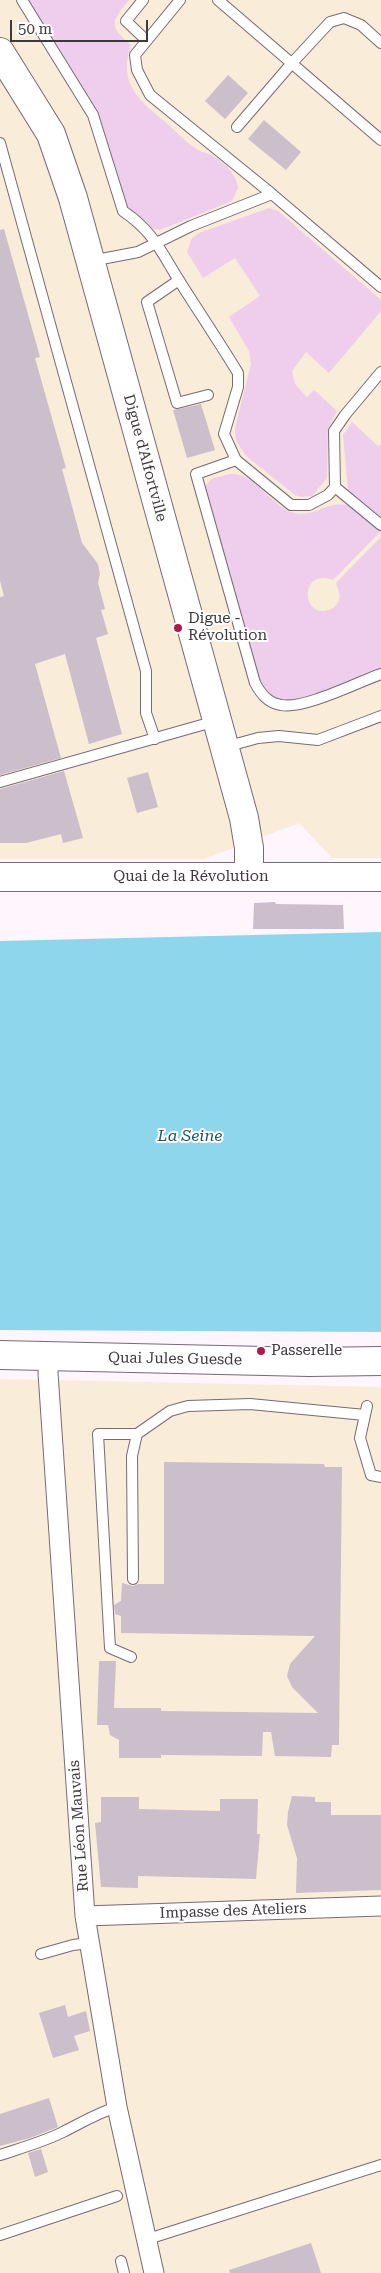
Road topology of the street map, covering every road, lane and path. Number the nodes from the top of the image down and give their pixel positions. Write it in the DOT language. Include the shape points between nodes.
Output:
graph roads {
  1 [pos="22,0"];
  2 [pos="143,0"];
  3 [pos="180,0"];
  4 [pos="218,0"];
  5 [pos="146,40"];
  6 [pos="381,43"];
  7 [pos="0,52"];
  8 [pos="292,62"];
  9 [pos="237,128"];
  10 [pos="381,140"];
  11 [pos="0,143"];
  12 [pos="272,194"];
  13 [pos="157,242"];
  14 [pos="91,262"];
  15 [pos="179,280"];
  16 [pos="381,288"];
  17 [pos="381,372"];
  18 [pos="208,395"];
  19 [pos="236,460"];
  20 [pos="335,487"];
  21 [pos="381,525"];
  22 [pos="381,674"];
  23 [pos="381,716"];
  24 [pos="217,721"];
  25 [pos="155,739"];
  26 [pos="224,748"];
  27 [pos="0,782"];
  28 [pos="0,876"];
  29 [pos="249,877"];
  30 [pos="381,877"];
  31 [pos="0,1355"];
  32 [pos="48,1365"];
  33 [pos="375,1368"];
  34 [pos="0,1374"];
  35 [pos="137,1434"];
  36 [pos="381,1477"];
  37 [pos="133,1579"];
  38 [pos="131,1657"];
  39 [pos="381,1906"];
  40 [pos="85,1916"];
  41 [pos="89,1943"];
  42 [pos="41,1954"];
  43 [pos="117,2107"];
  44 [pos="0,2155"];
  45 [pos="381,2165"];
  46 [pos="117,2196"];
  47 [pos="0,2235"];
  48 [pos="148,2239"];
  49 [pos="122,2261"];
  50 [pos="124,2273"];
  51 [pos="154,2273"];
  1 -- 13 [label="lane" via="93,115 123,210"];
  2 -- 5 [label="lane" via="126,21"];
  3 -- 5 [label="lane"];
  4 -- 8 [label="lane"];
  5 -- 12 [label="lane" via="135,55 137,70 150,94"];
  6 -- 8 [label="lane" via="361,25 344,18 330,22"];
  7 -- 14 [label="street, Digue d'Alfortville" via="51,134 74,198"];
  8 -- 9 [label="lane"];
  8 -- 10 [label="lane"];
  11 -- 25 [label="lane" via="146,671 146,713"];
  12 -- 13 [label="lane"];
  12 -- 16 [label="lane"];
  13 -- 14 [label="lane" via="138,252"];
  13 -- 15 [label="lane"];
  14 -- 24 [label="street, Digue d'Alfortville"];
  15 -- 18 [label="lane" via="146,302 177,403"];
  15 -- 19 [label="lane" via="238,373 238,387 224,434"];
  17 -- 20 [label="lane" via="334,431"];
  19 -- 20 [label="lane" via="291,505 309,505 328,495"];
  19 -- 22 [label="lane" via="196,474 255,683 263,695 280,705 300,705"];
  20 -- 21 [label="lane"];
  23 -- 26 [label="lane" via="318,740 279,736"];
  24 -- 25 [label="lane"];
  24 -- 26 [label="street, Digue d'Alfortville"];
  25 -- 27 [label="lane"];
  26 -- 29 [label="street, Digue d'Alfortville" via="247,829"];
  28 -- 29 [label="street, Quai de la Révolution"];
  29 -- 30 [label="street, Quai de la Révolution"];
  31 -- 32 [label="street, Quai Jules Guesde"];
  32 -- 33 [label="street, Quai Jules Guesde"];
  32 -- 34 [label="street, Quai Jules Guesde"];
  32 -- 40 [label="street, Rue Léon Mauvais"];
  35 -- 36 [label="lane" via="170,1411 188,1406 250,1404 366,1410 360,1438 371,1475"];
  35 -- 37 [label="lane" via="132,1456"];
  35 -- 38 [label="lane" via="98,1434 110,1648"];
  39 -- 40 [label="street, Impasse des Ateliers"];
  40 -- 41 [label="street, Rue Léon Mauvais"];
  41 -- 42 [label="lane"];
  41 -- 43 [label="street, Rue Léon Mauvais"];
  43 -- 44 [label="lane" via="40,2142"];
  43 -- 48 [label="street, Rue Léon Mauvais"];
  45 -- 48 [label="lane"];
  46 -- 47 [label="lane"];
  48 -- 51 [label="street, Rue Léon Mauvais"];
  49 -- 50 [label="lane"];
}
